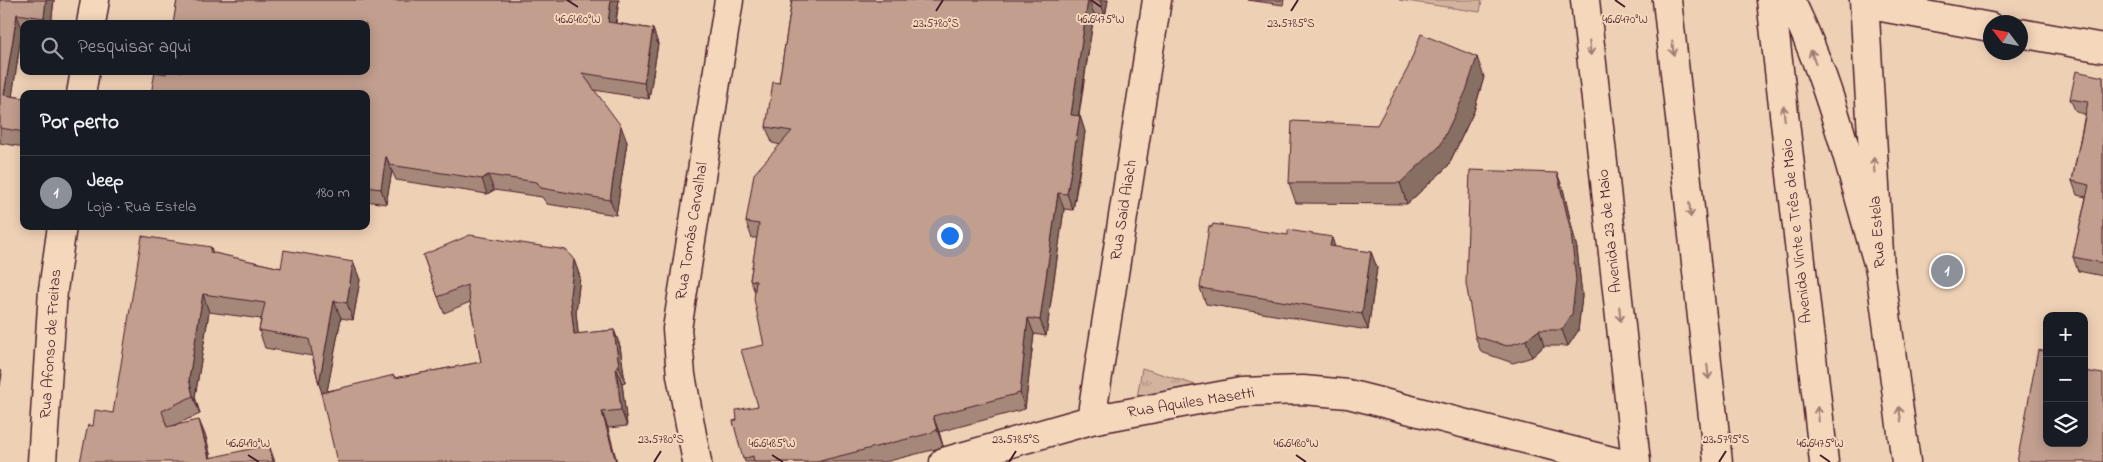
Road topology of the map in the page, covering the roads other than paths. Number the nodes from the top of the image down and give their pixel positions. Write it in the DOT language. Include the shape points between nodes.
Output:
graph roads {
  1 [pos="95,0"];
  2 [pos="729,0"];
  3 [pos="1158,0"];
  4 [pos="1585,0"];
  5 [pos="1667,0"];
  6 [pos="1771,0"];
  7 [pos="1790,0"];
  8 [pos="1864,2"];
  9 [pos="92,20"];
  10 [pos="1983,26"];
  11 [pos="2028,34"];
  12 [pos="2103,48"];
  13 [pos="84,75"];
  14 [pos="82,90"];
  15 [pos="61,230"];
  16 [pos="1880,270"];
  17 [pos="1091,420"];
  18 [pos="42,462"];
  19 [pos="697,462"];
  20 [pos="944,462"];
  21 [pos="1616,462"];
  22 [pos="1636,462"];
  23 [pos="1718,462"];
  24 [pos="1824,462"];
  25 [pos="1906,462"];
  1 -- 9 [label="main road"];
  2 -- 19 [label="main road, Rua Tomás Carvalhal" via="677,329 681,375"];
  3 -- 17 [label="main road, Rua Said Aiach"];
  4 -- 22 [label="main road, Avenida 23 de Maio, one-way"];
  5 -- 23 [label="main road, one-way"];
  24 -- 6 [label="main road, Avenida Vinte e Três de Maio, one-way"];
  16 -- 7 [label="main road, one-way" via="1830,102"];
  8 -- 10 [label="main road"];
  16 -- 8 [label="main road, Rua Estela, one-way"];
  11 -- 12 [label="main road"];
  13 -- 14 [label="main road"];
  15 -- 18 [label="main road, Rua Afonso de Freitas" via="53,290"];
  25 -- 16 [label="main road, Rua Estela, one-way"];
  17 -- 20 [label="main road, Rua Aquiles Masetti"];
  17 -- 21 [label="main road, Rua Aquiles Masetti" via="1241,392 1303,390 1348,394"];
}
